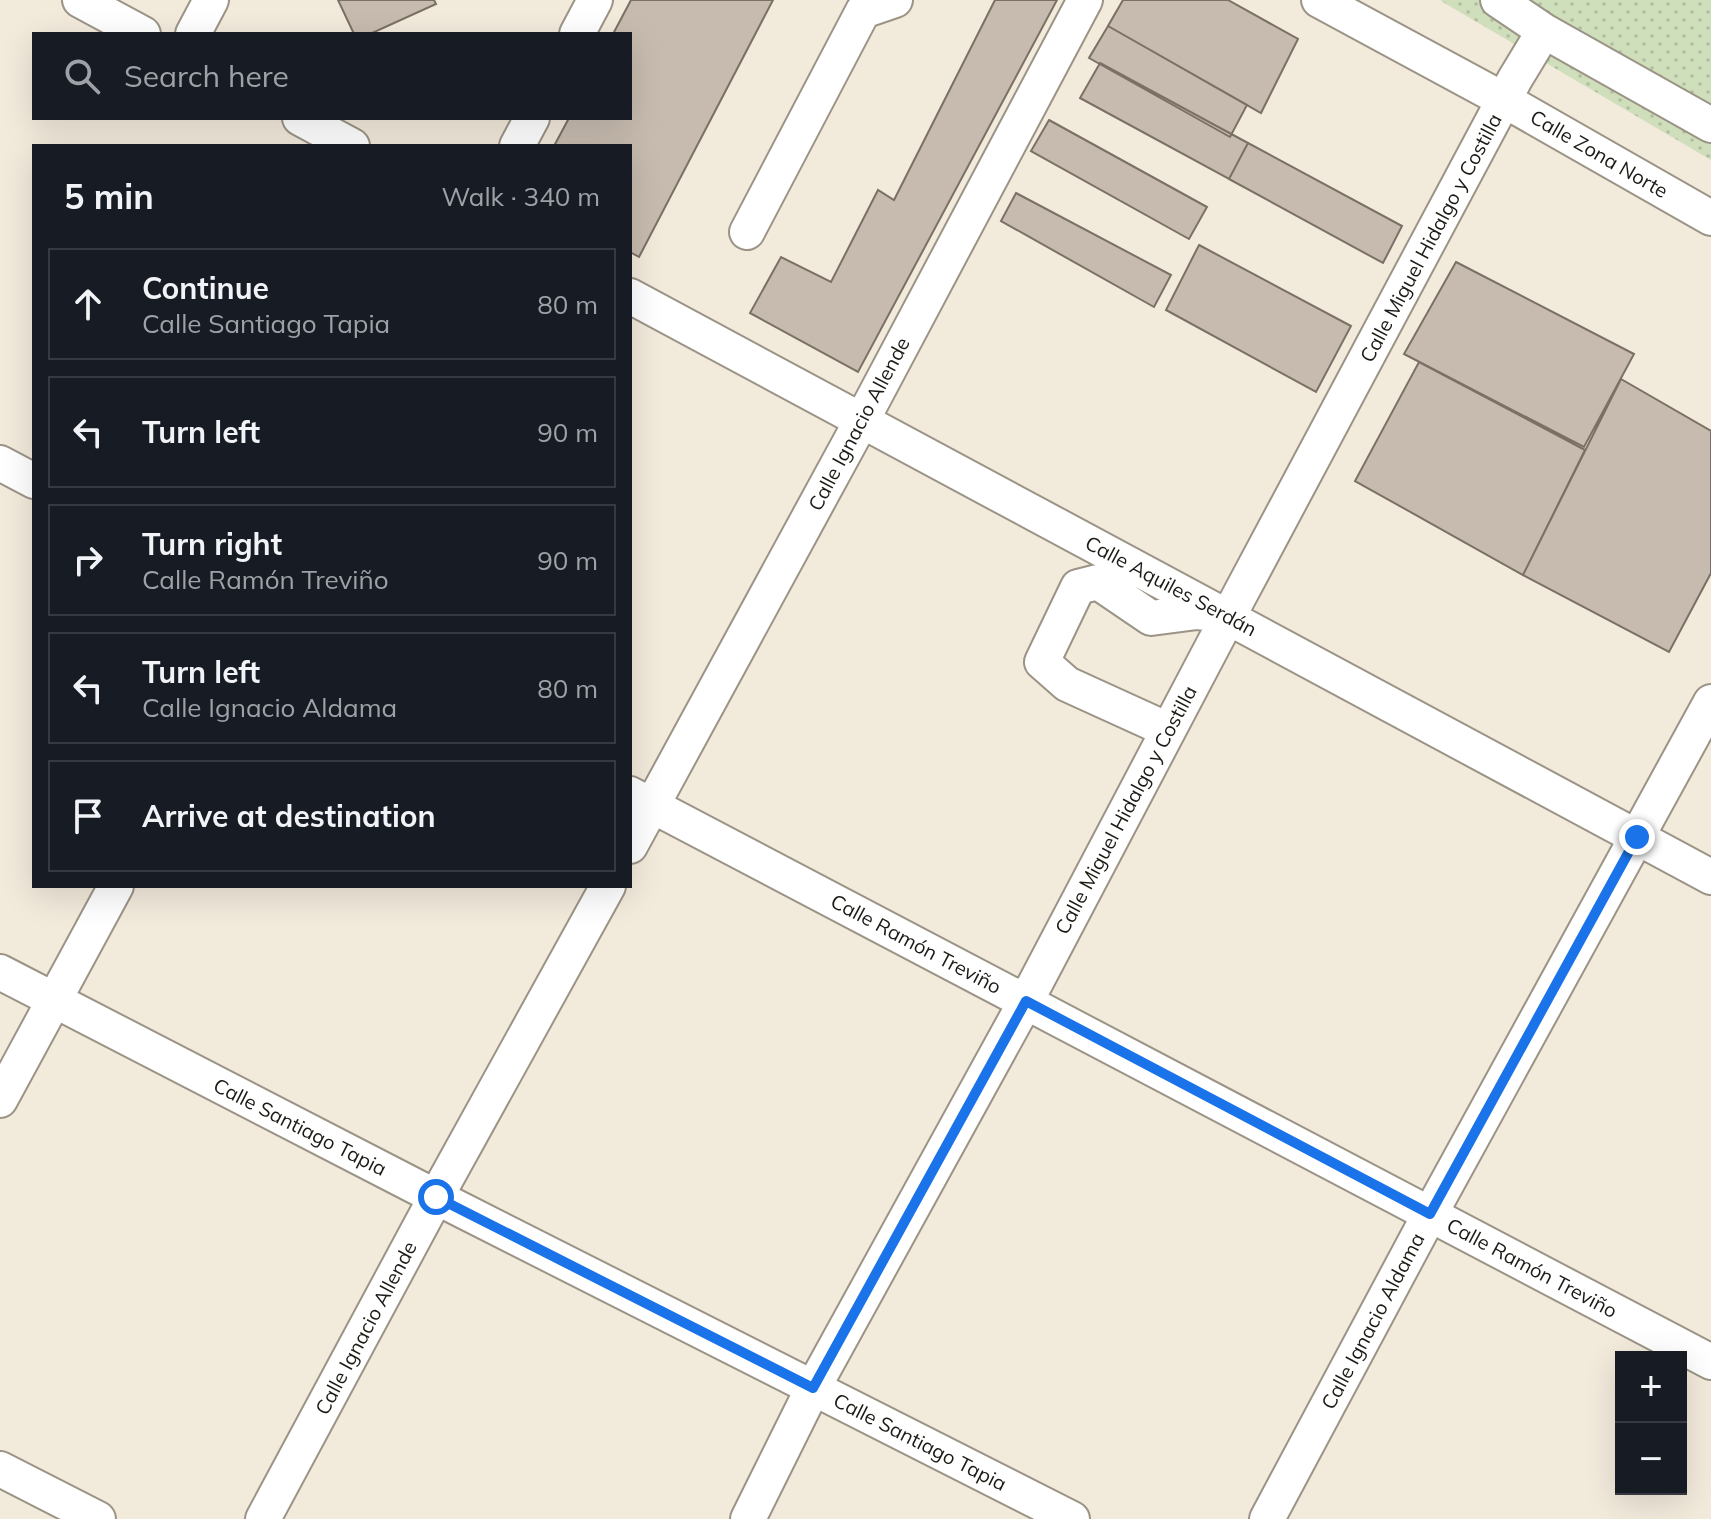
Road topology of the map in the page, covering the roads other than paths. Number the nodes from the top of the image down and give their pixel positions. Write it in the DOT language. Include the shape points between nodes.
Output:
graph roads {
  1 [pos="80,0"];
  2 [pos="211,0"];
  3 [pos="595,0"];
  4 [pos="895,0"];
  5 [pos="1085,0"];
  6 [pos="1319,0"];
  7 [pos="1498,0"];
  8 [pos="1544,31"];
  9 [pos="139,32"];
  10 [pos="194,32"];
  11 [pos="578,32"];
  12 [pos="1504,100"];
  13 [pos="1707,117"];
  14 [pos="304,120"];
  15 [pos="531,120"];
  16 [pos="348,144"];
  17 [pos="518,144"];
  18 [pos="1711,218"];
  19 [pos="747,232"];
  20 [pos="632,297"];
  21 [pos="862,420"];
  22 [pos="0,463"];
  23 [pos="32,480"];
  24 [pos="1228,617"];
  25 [pos="1711,702"];
  26 [pos="1168,730"];
  27 [pos="641,800"];
  28 [pos="1637,837"];
  29 [pos="632,838"];
  30 [pos="1711,877"];
  31 [pos="115,888"];
  32 [pos="607,888"];
  33 [pos="0,972"];
  34 [pos="55,1000"];
  35 [pos="1026,1001"];
  36 [pos="0,1100"];
  37 [pos="436,1197"];
  38 [pos="1430,1214"];
  39 [pos="1711,1362"];
  40 [pos="813,1388"];
  41 [pos="0,1469"];
  42 [pos="98,1519"];
  43 [pos="263,1519"];
  44 [pos="748,1519"];
  45 [pos="1072,1519"];
  46 [pos="1267,1519"];
  1 -- 9 [label="street"];
  2 -- 10 [label="street"];
  3 -- 11 [label="street"];
  4 -- 19 [label="street" via="863,11"];
  5 -- 21 [label="street, Calle Ignacio Allende"];
  6 -- 12 [label="street, Calle Zona Norte"];
  7 -- 8 [label="street"];
  8 -- 12 [label="street, Calle Miguel Hidalgo y Costilla"];
  8 -- 13 [label="street"];
  12 -- 18 [label="street, Calle Zona Norte"];
  12 -- 24 [label="street, Calle Miguel Hidalgo y Costilla"];
  14 -- 16 [label="street"];
  15 -- 17 [label="street"];
  20 -- 21 [label="street, Calle Aquiles Serdán"];
  21 -- 24 [label="street, Calle Aquiles Serdán"];
  21 -- 27 [label="street, Calle Ignacio Allende"];
  22 -- 23 [label="street"];
  24 -- 26 [label="street, Calle Miguel Hidalgo y Costilla"];
  24 -- 26 [label="street" via="1197,612 1151,618 1098,582 1078,587 1042,662 1067,684"];
  24 -- 28 [label="street, Calle Aquiles Serdán"];
  25 -- 28 [label="street, Calle Ignacio Aldama"];
  26 -- 35 [label="street, Calle Miguel Hidalgo y Costilla"];
  27 -- 29 [label="street, Calle Ignacio Allende"];
  27 -- 35 [label="street, Calle Ramón Treviño"];
  28 -- 30 [label="street, Calle Aquiles Serdán"];
  28 -- 38 [label="street, Calle Ignacio Aldama"];
  31 -- 34 [label="street"];
  32 -- 37 [label="street, Calle Ignacio Allende"];
  33 -- 34 [label="street, Calle Santiago Tapia"];
  34 -- 36 [label="street"];
  34 -- 37 [label="street, Calle Santiago Tapia"];
  35 -- 38 [label="street, Calle Ramón Treviño"];
  35 -- 40 [label="street, Calle Miguel Hidalgo y Costilla"];
  37 -- 40 [label="street, Calle Santiago Tapia"];
  37 -- 43 [label="street, Calle Ignacio Allende"];
  38 -- 39 [label="street, Calle Ramón Treviño"];
  38 -- 46 [label="street, Calle Ignacio Aldama"];
  40 -- 44 [label="street, Calle Miguel Hidalgo y Costilla"];
  40 -- 45 [label="street, Calle Santiago Tapia"];
  41 -- 42 [label="street"];
}
